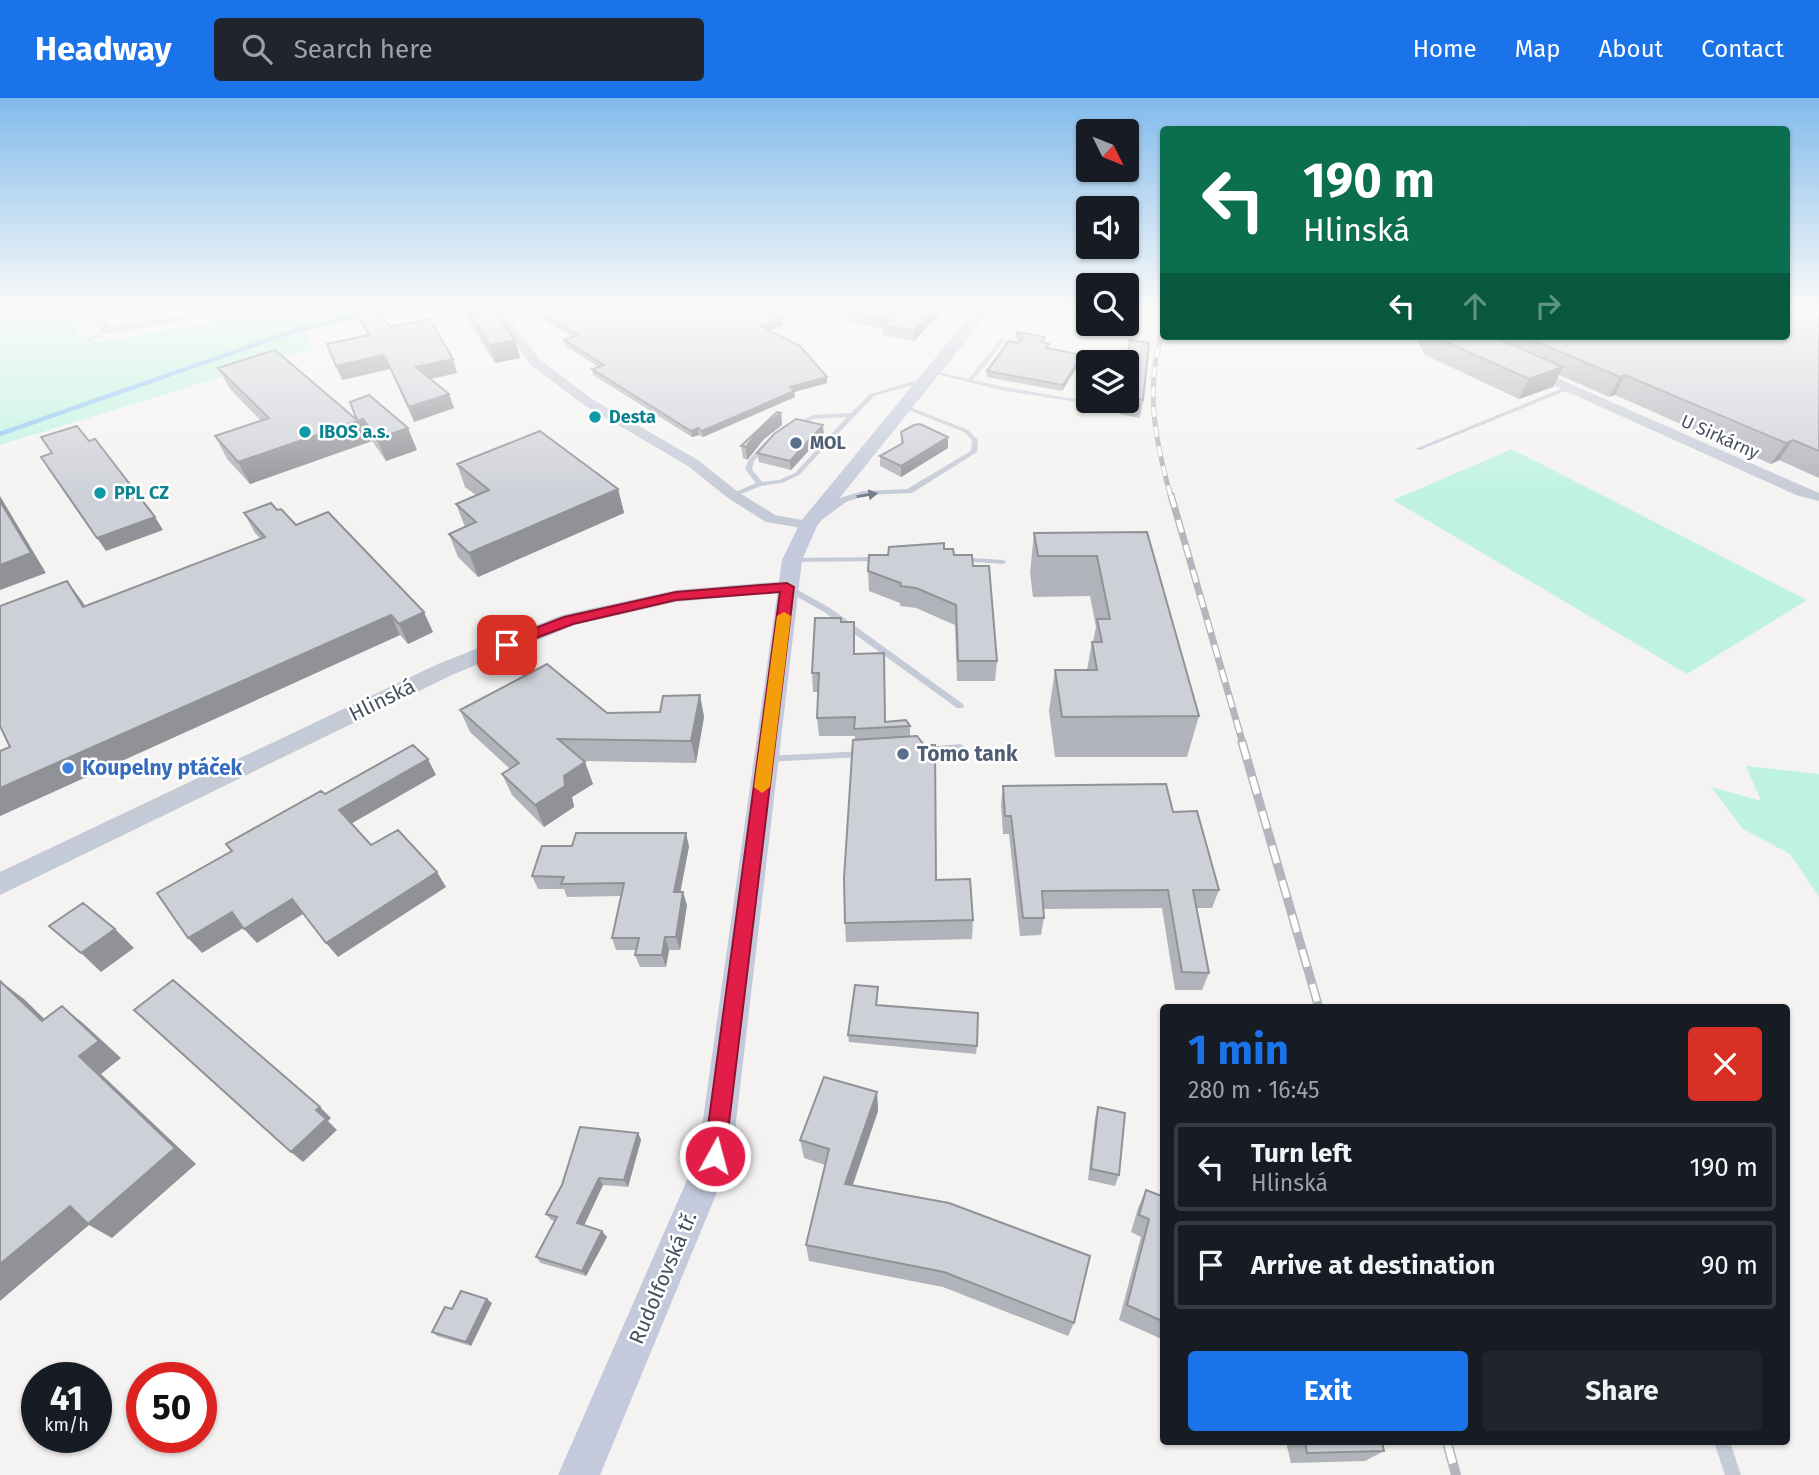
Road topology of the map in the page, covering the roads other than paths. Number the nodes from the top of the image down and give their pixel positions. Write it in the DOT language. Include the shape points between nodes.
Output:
graph roads {
  1 [pos="545,370"];
  2 [pos="933,370"];
  3 [pos="978,370"];
  4 [pos="1528,370"];
  5 [pos="928,376"];
  6 [pos="970,380"];
  7 [pos="1567,388"];
  8 [pos="1076,400"];
  9 [pos="903,406"];
  10 [pos="851,415"];
  11 [pos="791,428"];
  12 [pos="773,439"];
  13 [pos="1418,449"];
  14 [pos="760,484"];
  15 [pos="733,495"];
  16 [pos="1819,498"];
  17 [pos="808,525"];
  18 [pos="947,558"];
  19 [pos="883,559"];
  20 [pos="792,560"];
  21 [pos="1003,562"];
  22 [pos="787,587"];
  23 [pos="960,706"];
  24 [pos="960,747"];
  25 [pos="914,751"];
  26 [pos="876,753"];
  27 [pos="765,759"];
  28 [pos="0,884"];
  29 [pos="1723,1445"];
  30 [pos="579,1475"];
  31 [pos="1732,1475"];
  1 -- 15 [label="street" via="588,402 693,463"];
  2 -- 5 [label="main road, Rudolfovská tř."];
  3 -- 6 [label="lane"];
  4 -- 7 [label="street, U Sirkárny"];
  5 -- 6 [label="lane"];
  5 -- 9 [label="main road, Rudolfovská tř."];
  5 -- 10 [label="lane" via="872,395"];
  6 -- 8 [label="lane"];
  7 -- 13 [label="lane"];
  7 -- 16 [label="street, U Sirkárny"];
  9 -- 17 [label="main road, Rudolfovská tř."];
  17 -- 9 [label="lane, one-way" via="844,500 866,493 909,491 974,452 975,440 966,431"];
  10 -- 11 [label="lane" via="813,417"];
  10 -- 14 [label="lane" via="797,474"];
  12 -- 14 [label="lane" via="748,469"];
  14 -- 15 [label="lane"];
  15 -- 17 [label="street" via="771,519"];
  17 -- 20 [label="main road, Rudolfovská tř."];
  18 -- 21 [label="lane"];
  19 -- 20 [label="lane"];
  20 -- 22 [label="main road, Rudolfovská tř."];
  22 -- 23 [label="lane" via="827,610"];
  22 -- 27 [label="main road, Rudolfovská tř."];
  22 -- 28 [label="street, Hlinská" via="676,596 569,620 446,669"];
  24 -- 25 [label="lane"];
  26 -- 27 [label="lane"];
  27 -- 30 [label="main road, Rudolfovská tř." via="715,1156"];
  29 -- 31 [label="lane"];
}
